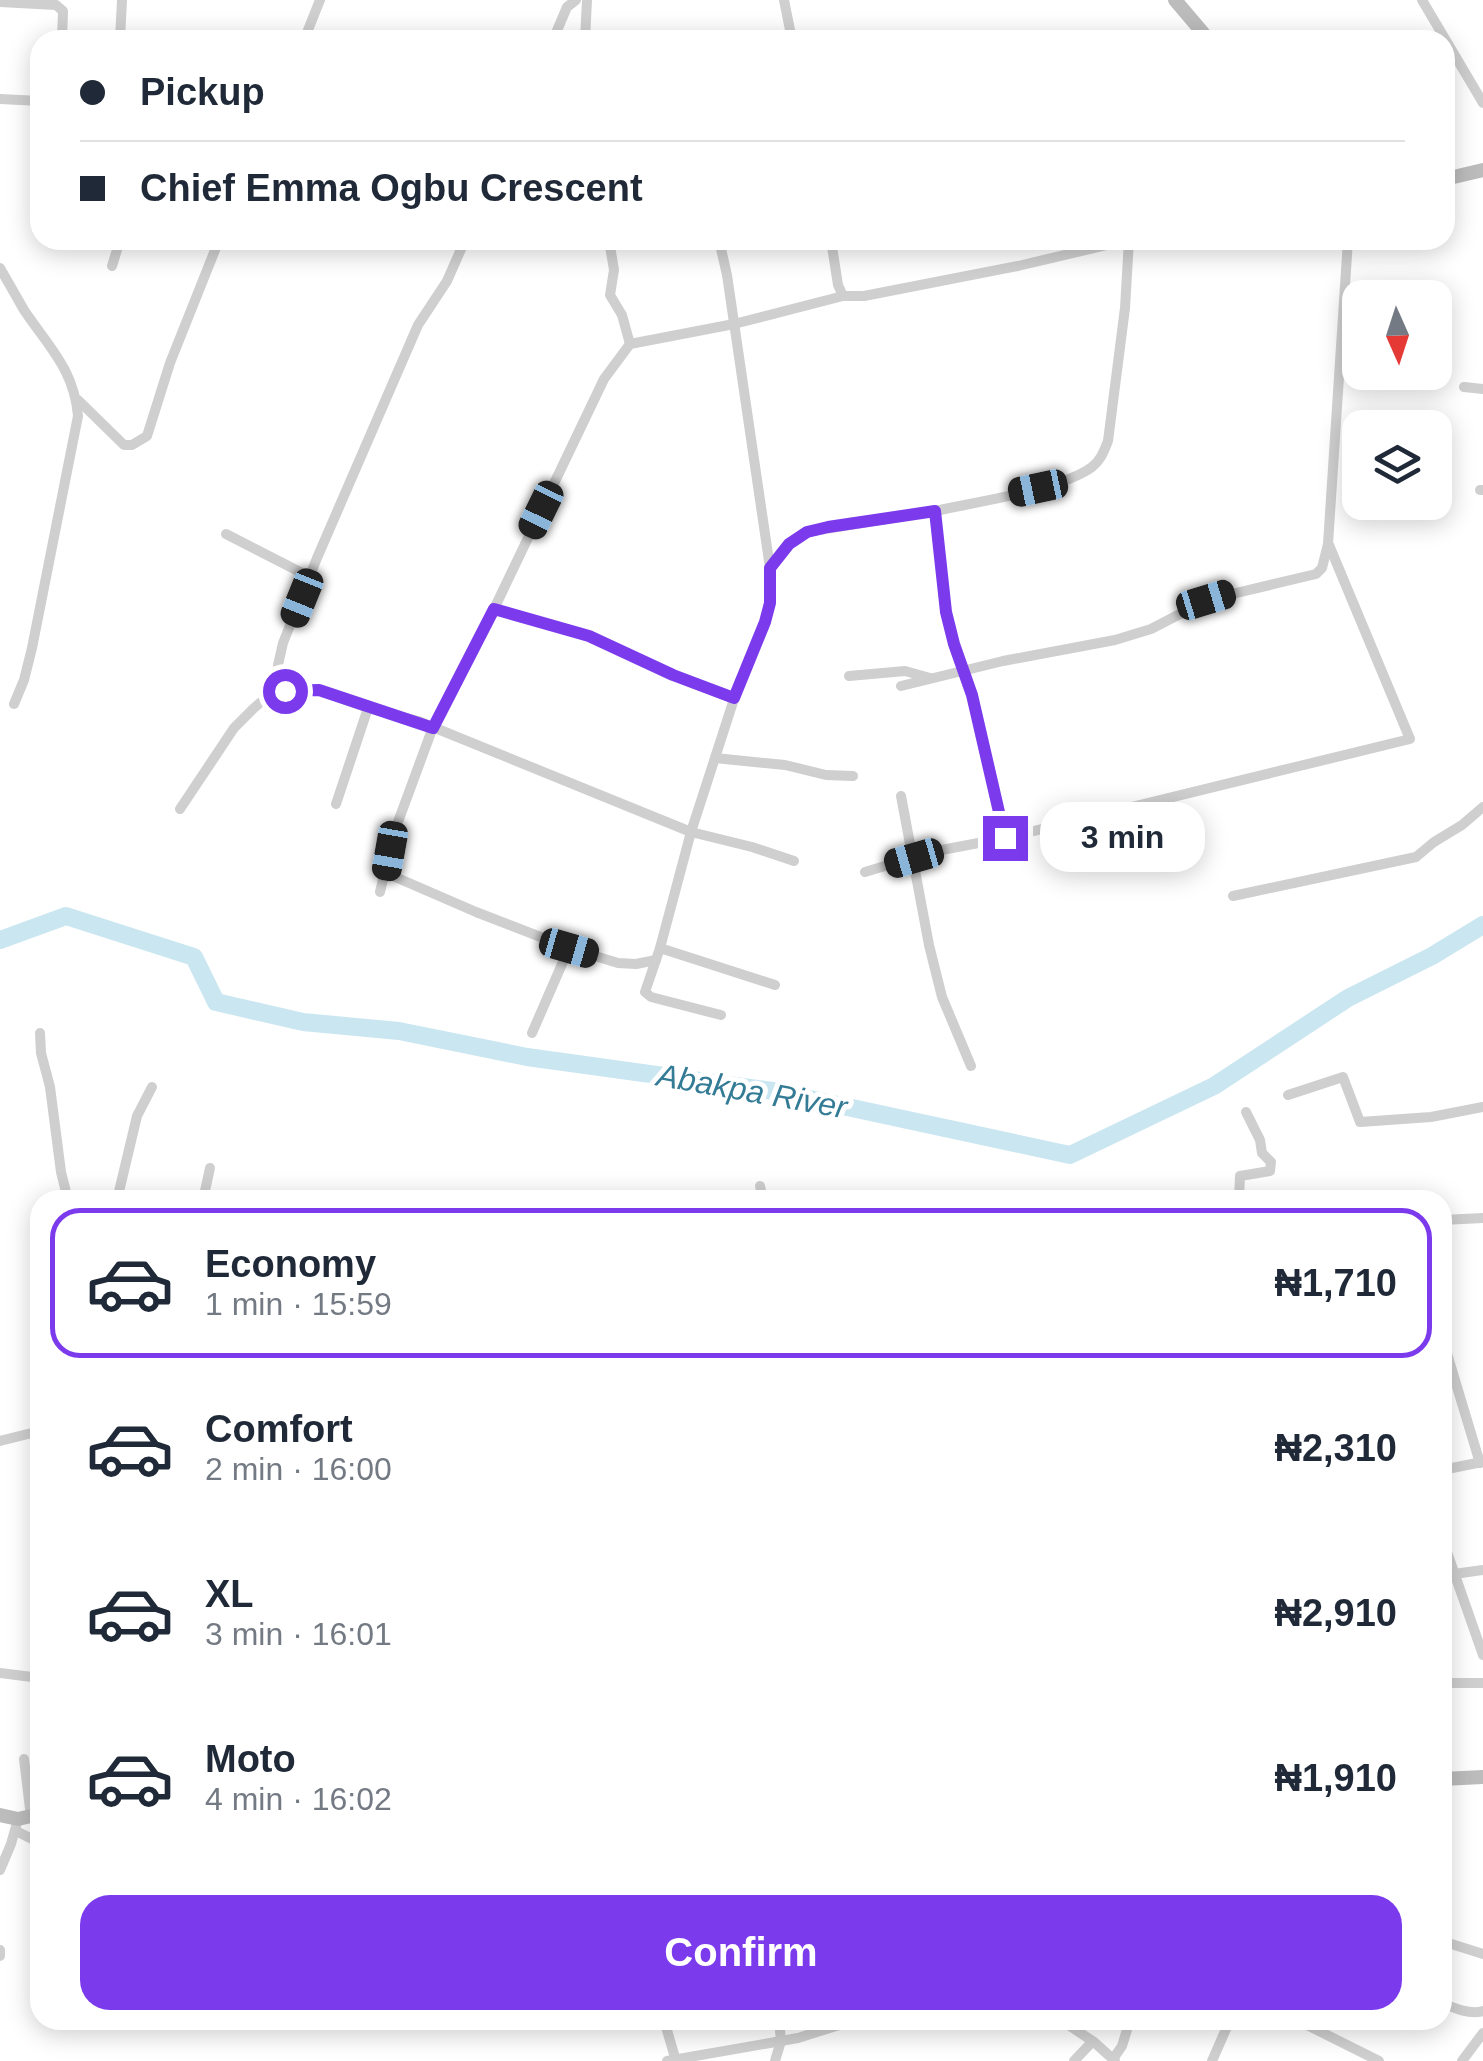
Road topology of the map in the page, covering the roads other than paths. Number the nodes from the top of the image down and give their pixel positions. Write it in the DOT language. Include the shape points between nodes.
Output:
graph roads {
  1 [pos="122,0"];
  2 [pos="320,0"];
  3 [pos="576,0"];
  4 [pos="587,0"];
  5 [pos="784,0"];
  6 [pos="1175,0"];
  7 [pos="1422,0"];
  8 [pos="0,2"];
  9 [pos="62,30"];
  10 [pos="120,30"];
  11 [pos="308,30"];
  12 [pos="557,30"];
  13 [pos="586,30"];
  14 [pos="790,30"];
  15 [pos="1200,30"];
  16 [pos="1440,30"];
  17 [pos="1455,55"];
  18 [pos="0,99"];
  19 [pos="30,100"];
  20 [pos="1483,102"];
  21 [pos="1483,170"];
  22 [pos="1455,177"];
  23 [pos="117,250"];
  24 [pos="215,250"];
  25 [pos="461,250"];
  26 [pos="611,250"];
  27 [pos="721,250"];
  28 [pos="832,250"];
  29 [pos="1086,250"];
  30 [pos="1128,250"];
  31 [pos="1347,250"];
  32 [pos="112,266"];
  33 [pos="0,268"];
  34 [pos="14,290"];
  35 [pos="0,292"];
  36 [pos="843,296"];
  37 [pos="734,324"];
  38 [pos="635,343"];
  39 [pos="1464,387"];
  40 [pos="1483,389"];
  41 [pos="76,396"];
  42 [pos="935,511"];
  43 [pos="226,534"];
  44 [pos="1328,544"];
  45 [pos="770,568"];
  46 [pos="310,577"];
  47 [pos="494,609"];
  48 [pos="964,670"];
  49 [pos="849,676"];
  50 [pos="932,678"];
  51 [pos="902,686"];
  52 [pos="285,691"];
  53 [pos="734,698"];
  54 [pos="14,704"];
  55 [pos="368,708"];
  56 [pos="433,728"];
  57 [pos="715,758"];
  58 [pos="853,776"];
  59 [pos="901,796"];
  60 [pos="336,804"];
  61 [pos="1483,807"];
  62 [pos="180,809"];
  63 [pos="691,832"];
  64 [pos="1005,838"];
  65 [pos="914,858"];
  66 [pos="794,862"];
  67 [pos="865,872"];
  68 [pos="386,873"];
  69 [pos="380,892"];
  70 [pos="1233,896"];
  71 [pos="569,948"];
  72 [pos="658,954"];
  73 [pos="775,985"];
  74 [pos="721,1014"];
  75 [pos="532,1033"];
  76 [pos="40,1034"];
  77 [pos="971,1066"];
  78 [pos="152,1087"];
  79 [pos="1288,1095"];
  80 [pos="1483,1107"];
  81 [pos="1246,1112"];
  82 [pos="210,1168"];
  83 [pos="760,1186"];
  84 [pos="66,1190"];
  85 [pos="118,1190"];
  86 [pos="205,1190"];
  87 [pos="761,1190"];
  88 [pos="1239,1190"];
  89 [pos="1483,1218"];
  90 [pos="1452,1220"];
  91 [pos="1452,1368"];
  92 [pos="30,1434"];
  93 [pos="0,1441"];
  94 [pos="1482,1462"];
  95 [pos="1452,1468"];
  96 [pos="1452,1568"];
  97 [pos="1483,1570"];
  98 [pos="1454,1574"];
  99 [pos="1483,1656"];
  100 [pos="0,1673"];
  101 [pos="30,1677"];
  102 [pos="1452,1683"];
  103 [pos="1483,1683"];
  104 [pos="24,1759"];
  105 [pos="1483,1777"];
  106 [pos="1452,1778"];
  107 [pos="0,1815"];
  108 [pos="26,1820"];
  109 [pos="0,1870"];
  110 [pos="1452,1943"];
  111 [pos="1483,1954"];
  112 [pos="1452,2007"];
  113 [pos="1483,2012"];
  114 [pos="666,2030"];
  115 [pos="780,2030"];
  116 [pos="820,2030"];
  117 [pos="1075,2030"];
  118 [pos="1127,2030"];
  119 [pos="1226,2030"];
  120 [pos="1316,2030"];
  121 [pos="1483,2034"];
  122 [pos="781,2041"];
  123 [pos="1092,2042"];
  124 [pos="673,2060"];
  125 [pos="1114,2060"];
  126 [pos="775,2061"];
  127 [pos="1074,2061"];
  128 [pos="1212,2061"];
  129 [pos="1380,2061"];
  130 [pos="1462,2061"];
  1 -- 10 [label="street"];
  2 -- 11 [label="street"];
  3 -- 12 [label="street"];
  4 -- 13 [label="street"];
  5 -- 14 [label="street"];
  6 -- 15 [label="street"];
  7 -- 16 [label="street"];
  8 -- 9 [label="street" via="56,5 63,11"];
  17 -- 20 [label="street"];
  18 -- 19 [label="street"];
  21 -- 22 [label="street"];
  23 -- 32 [label="street"];
  24 -- 41 [label="street" via="147,436 124,445"];
  25 -- 46 [label="street" via="418,325"];
  26 -- 38 [label="street" via="610,295"];
  27 -- 37 [label="street"];
  28 -- 36 [label="street"];
  29 -- 36 [label="street"];
  30 -- 42 [label="street" via="1103,455 1073,478"];
  31 -- 44 [label="street"];
  33 -- 34 [label="street"];
  34 -- 35 [label="street"];
  34 -- 41 [label="street"];
  36 -- 37 [label="street"];
  37 -- 38 [label="street"];
  37 -- 45 [label="street"];
  38 -- 47 [label="street" via="604,379"];
  39 -- 40 [label="street"];
  41 -- 54 [label="street" via="75,438 32,648"];
  42 -- 45 [label="street" via="807,532"];
  42 -- 48 [label="street" via="944,602"];
  43 -- 46 [label="street"];
  44 -- 48 [label="street" via="1316,574 1206,600 1151,630 1115,640"];
  44 -- 64 [label="street" via="1410,739"];
  45 -- 53 [label="street" via="765,622"];
  46 -- 52 [label="street" via="280,654"];
  47 -- 53 [label="street" via="589,636"];
  47 -- 56 [label="street"];
  48 -- 50 [label="street"];
  48 -- 64 [label="street"];
  49 -- 50 [label="street" via="905,671"];
  50 -- 51 [label="street"];
  52 -- 55 [label="street" via="319,690"];
  52 -- 62 [label="street" via="234,728"];
  53 -- 57 [label="street"];
  55 -- 56 [label="street"];
  55 -- 60 [label="street"];
  56 -- 63 [label="street"];
  56 -- 68 [label="street"];
  57 -- 58 [label="street"];
  57 -- 63 [label="street"];
  59 -- 65 [label="street"];
  61 -- 70 [label="street" via="1416,857"];
  63 -- 66 [label="street"];
  63 -- 72 [label="street"];
  64 -- 65 [label="street"];
  65 -- 67 [label="street"];
  65 -- 77 [label="street" via="942,997"];
  68 -- 69 [label="street"];
  68 -- 71 [label="street"];
  71 -- 72 [label="street" via="618,963"];
  71 -- 75 [label="street"];
  72 -- 73 [label="street"];
  72 -- 74 [label="street" via="647,994"];
  76 -- 84 [label="street"];
  78 -- 85 [label="street" via="137,1116"];
  79 -- 80 [label="street" via="1343,1077 1360,1122"];
  81 -- 88 [label="street" via="1272,1168 1240,1176"];
  82 -- 86 [label="street"];
  83 -- 87 [label="street"];
  89 -- 90 [label="street"];
  91 -- 94 [label="street"];
  92 -- 93 [label="street"];
  94 -- 95 [label="street"];
  96 -- 98 [label="street"];
  97 -- 98 [label="street"];
  98 -- 99 [label="street"];
  100 -- 101 [label="street"];
  102 -- 103 [label="street"];
  104 -- 108 [label="street"];
  105 -- 106 [label="street"];
  107 -- 108 [label="street"];
  108 -- 109 [label="street"];
  110 -- 111 [label="street"];
  112 -- 113 [label="street"];
  114 -- 124 [label="street"];
  115 -- 122 [label="street"];
  116 -- 122 [label="street"];
  117 -- 123 [label="street"];
  118 -- 125 [label="street"];
  119 -- 128 [label="street"];
  120 -- 129 [label="street"];
  121 -- 130 [label="street"];
  122 -- 124 [label="street"];
  122 -- 126 [label="street"];
  123 -- 125 [label="street"];
  123 -- 127 [label="street"];
}
